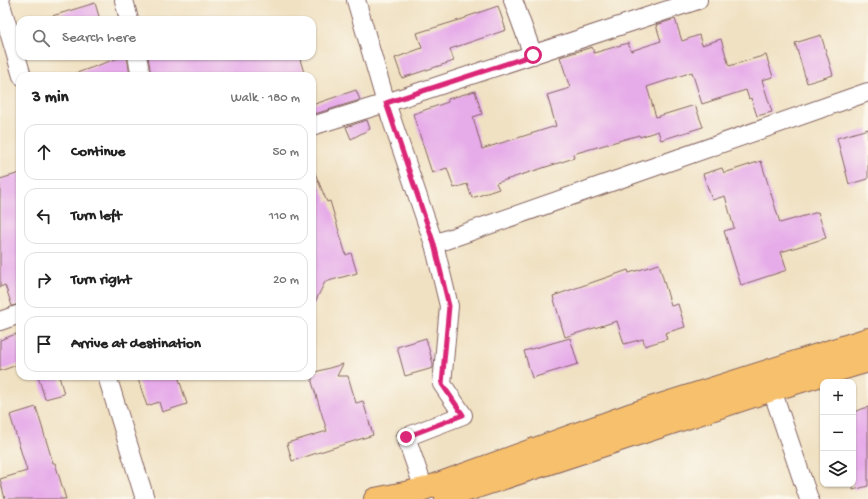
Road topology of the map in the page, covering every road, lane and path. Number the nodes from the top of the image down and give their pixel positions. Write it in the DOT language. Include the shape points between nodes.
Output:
graph roads {
  1 [pos="124,0"];
  2 [pos="356,0"];
  3 [pos="513,0"];
  4 [pos="698,0"];
  5 [pos="0,1"];
  6 [pos="127,16"];
  7 [pos="533,55"];
  8 [pos="16,56"];
  9 [pos="17,60"];
  10 [pos="138,60"];
  11 [pos="21,72"];
  12 [pos="140,72"];
  13 [pos="868,92"];
  14 [pos="386,103"];
  15 [pos="316,125"];
  16 [pos="434,244"];
  17 [pos="16,315"];
  18 [pos="0,321"];
  19 [pos="868,339"];
  20 [pos="868,361"];
  21 [pos="108,380"];
  22 [pos="772,390"];
  23 [pos="432,494"];
  24 [pos="145,499"];
  25 [pos="375,499"];
  26 [pos="809,499"];
  1 -- 6 [label="street"];
  2 -- 14 [label="street"];
  3 -- 7 [label="street"];
  4 -- 7 [label="street"];
  5 -- 8 [label="street"];
  7 -- 14 [label="street"];
  9 -- 11 [label="street"];
  10 -- 12 [label="street"];
  13 -- 16 [label="street"];
  14 -- 15 [label="street"];
  14 -- 16 [label="street"];
  16 -- 23 [label="street" via="449,306 442,384 463,415 406,437"];
  17 -- 18 [label="street"];
  19 -- 23 [label="highway" via="629,415"];
  20 -- 22 [label="highway"];
  21 -- 24 [label="street"];
  22 -- 23 [label="highway"];
  22 -- 26 [label="street"];
  23 -- 25 [label="highway"];
}
